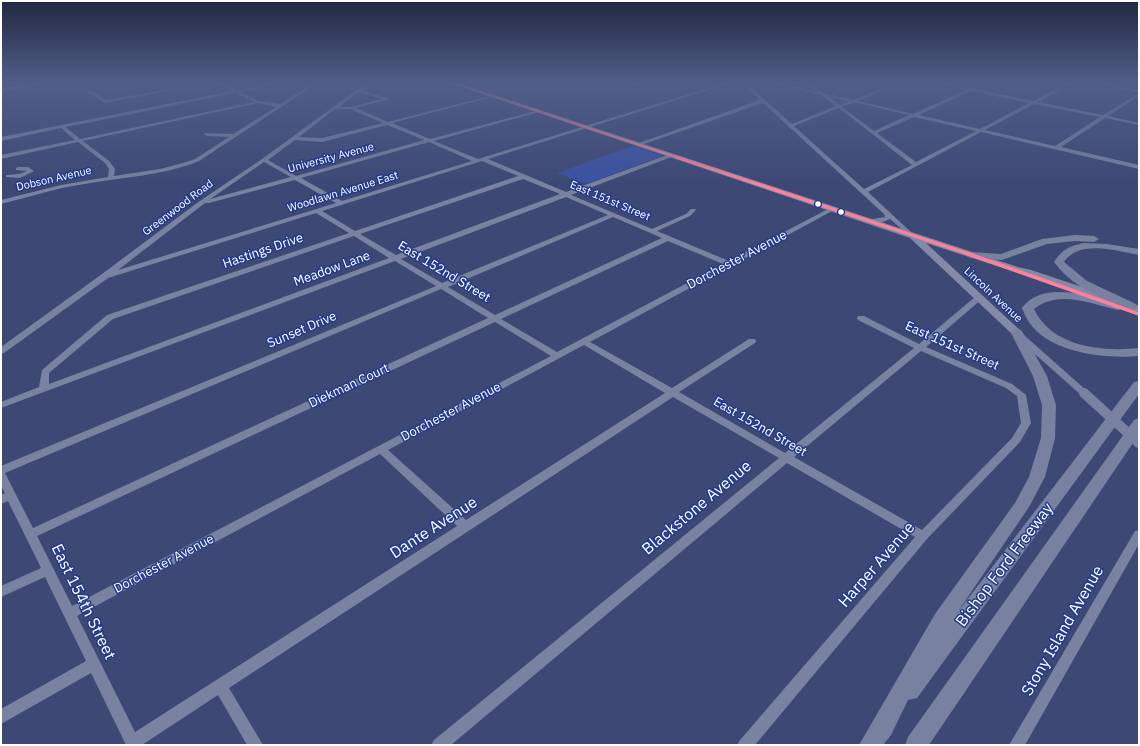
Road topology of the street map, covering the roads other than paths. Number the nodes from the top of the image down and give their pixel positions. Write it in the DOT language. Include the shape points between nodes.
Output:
graph roads {
  1 [pos="108,118"];
  2 [pos="185,118"];
  3 [pos="262,118"];
  4 [pos="320,118"];
  5 [pos="376,118"];
  6 [pos="408,118"];
  7 [pos="510,118"];
  8 [pos="560,118"];
  9 [pos="616,118"];
  10 [pos="715,118"];
  11 [pos="781,118"];
  12 [pos="811,118"];
  13 [pos="853,118"];
  14 [pos="907,118"];
  15 [pos="925,118"];
  16 [pos="1005,118"];
  17 [pos="1100,118"];
  18 [pos="1111,118"];
  19 [pos="388,123"];
  20 [pos="1139,124"];
  21 [pos="790,126"];
  22 [pos="62,127"];
  23 [pos="586,127"];
  24 [pos="981,131"];
  25 [pos="874,133"];
  26 [pos="206,134"];
  27 [pos="233,136"];
  28 [pos="293,138"];
  29 [pos="1,139"];
  30 [pos="79,141"];
  31 [pos="430,141"];
  32 [pos="639,144"];
  33 [pos="1056,148"];
  34 [pos="672,155"];
  35 [pos="10,156"];
  36 [pos="1,157"];
  37 [pos="264,160"];
  38 [pos="480,160"];
  39 [pos="916,165"];
  40 [pos="1139,167"];
  41 [pos="16,171"];
  42 [pos="8,176"];
  43 [pos="522,177"];
  44 [pos="1,178"];
  45 [pos="111,178"];
  46 [pos="296,178"];
  47 [pos="864,192"];
  48 [pos="566,195"];
  49 [pos="1,202"];
  50 [pos="341,203"];
  51 [pos="199,204"];
  52 [pos="832,209"];
  53 [pos="693,210"];
  54 [pos="316,211"];
  55 [pos="887,214"];
  56 [pos="614,215"];
  57 [pos="868,221"];
  58 [pos="652,231"];
  59 [pos="355,234"];
  60 [pos="911,235"];
  61 [pos="668,238"];
  62 [pos="1139,245"];
  63 [pos="1139,252"];
  64 [pos="967,254"];
  65 [pos="395,258"];
  66 [pos="935,258"];
  67 [pos="730,264"];
  68 [pos="1016,270"];
  69 [pos="105,276"];
  70 [pos="442,286"];
  71 [pos="978,298"];
  72 [pos="1118,307"];
  73 [pos="1137,309"];
  74 [pos="495,318"];
  75 [pos="861,318"];
  76 [pos="1017,333"];
  77 [pos="752,341"];
  78 [pos="584,342"];
  79 [pos="919,347"];
  80 [pos="1,351"];
  81 [pos="1139,352"];
  82 [pos="558,356"];
  83 [pos="1139,385"];
  84 [pos="44,389"];
  85 [pos="673,393"];
  86 [pos="1,405"];
  87 [pos="1024,406"];
  88 [pos="1139,423"];
  89 [pos="1139,443"];
  90 [pos="381,449"];
  91 [pos="785,457"];
  92 [pos="1,470"];
  93 [pos="1,474"];
  94 [pos="6,497"];
  95 [pos="466,527"];
  96 [pos="30,534"];
  97 [pos="1139,534"];
  98 [pos="923,536"];
  99 [pos="48,570"];
  100 [pos="1,592"];
  101 [pos="69,614"];
  102 [pos="94,664"];
  103 [pos="220,685"];
  104 [pos="1,717"];
  105 [pos="874,740"];
  106 [pos="134,743"];
  107 [pos="255,745"];
  108 [pos="438,745"];
  109 [pos="745,745"];
  110 [pos="916,745"];
  111 [pos="1017,745"];
  1 -- 22 [label="street"];
  2 -- 30 [label="street"];
  3 -- 27 [label="street, Dobson Avenue"];
  4 -- 28 [label="street, Greenwood Road"];
  5 -- 19 [label="street, East 151st Street"];
  6 -- 19 [label="street"];
  7 -- 31 [label="street, University Avenue"];
  8 -- 23 [label="main road"];
  9 -- 23 [label="street, Woodlawn Avenue East"];
  10 -- 32 [label="street"];
  11 -- 21 [label="street, Lincoln Avenue"];
  12 -- 21 [label="street"];
  13 -- 25 [label="street"];
  14 -- 25 [label="street"];
  15 -- 24 [label="street"];
  16 -- 24 [label="street"];
  17 -- 33 [label="street"];
  18 -- 20 [label="street"];
  19 -- 28 [label="street" via="322,140"];
  19 -- 31 [label="street, East 151st Street"];
  21 -- 47 [label="street, Lincoln Avenue"];
  22 -- 29 [label="street"];
  22 -- 30 [label="street"];
  23 -- 32 [label="main road"];
  23 -- 38 [label="street, Woodlawn Avenue East"];
  24 -- 33 [label="street"];
  24 -- 39 [label="street"];
  25 -- 39 [label="street"];
  26 -- 27 [label="street"];
  27 -- 45 [label="street, Dobson Avenue" via="189,163 143,175"];
  28 -- 37 [label="street, Greenwood Road"];
  30 -- 35 [label="street"];
  30 -- 45 [label="street" via="111,166"];
  31 -- 38 [label="street, East 151st Street"];
  31 -- 46 [label="street, University Avenue"];
  32 -- 34 [label="main road"];
  33 -- 40 [label="street"];
  34 -- 48 [label="street, Meadow Lane"];
  34 -- 52 [label="main road"];
  35 -- 36 [label="street"];
  35 -- 41 [label="street" via="19,165"];
  37 -- 46 [label="street"];
  37 -- 51 [label="street, Greenwood Road"];
  38 -- 43 [label="street, East 151st Street"];
  38 -- 50 [label="street, Woodlawn Avenue East"];
  39 -- 47 [label="street"];
  41 -- 42 [label="street"];
  41 -- 42 [label="street" via="32,171 20,176"];
  42 -- 44 [label="street"];
  43 -- 48 [label="street, East 151st Street"];
  43 -- 59 [label="street, Hastings Drive"];
  45 -- 49 [label="street, Dobson Avenue"];
  46 -- 50 [label="street"];
  46 -- 51 [label="street, University Avenue"];
  47 -- 55 [label="street, Lincoln Avenue"];
  48 -- 56 [label="street, East 151st Street"];
  48 -- 65 [label="street, Meadow Lane"];
  50 -- 54 [label="street, Woodlawn Avenue East"];
  51 -- 69 [label="street, Greenwood Road"];
  52 -- 57 [label="main road"];
  52 -- 67 [label="street, Dorchester Avenue"];
  53 -- 58 [label="street" via="688,215"];
  54 -- 59 [label="street, East 152nd Street"];
  54 -- 69 [label="street, Woodlawn Avenue East"];
  55 -- 57 [label="street" via="888,218 885,220"];
  55 -- 60 [label="street, Lincoln Avenue"];
  56 -- 58 [label="street, East 151st Street"];
  56 -- 70 [label="street, Sunset Drive"];
  57 -- 60 [label="main road"];
  58 -- 61 [label="street, East 151st Street"];
  59 -- 65 [label="street, East 152nd Street"];
  59 -- 84 [label="street, Hastings Drive" via="110,316 44,372"];
  60 -- 64 [label="main road"];
  60 -- 66 [label="main road, Lincoln Avenue"];
  61 -- 67 [label="street, East 151st Street"];
  61 -- 74 [label="street, Diekman Court"];
  62 -- 64 [label="highway" via="1091,239 1059,239 1045,241 1002,257"];
  63 -- 73 [label="highway" via="1110,247 1079,247 1068,250 1059,262 1077,280"];
  64 -- 66 [label="main road" via="950,252"];
  64 -- 68 [label="main road"];
  65 -- 70 [label="street, East 152nd Street"];
  65 -- 84 [label="street, Meadow Lane"];
  66 -- 71 [label="main road, Lincoln Avenue"];
  67 -- 78 [label="street, Dorchester Avenue"];
  68 -- 72 [label="main road"];
  68 -- 73 [label="main road"];
  69 -- 80 [label="street, Greenwood Road"];
  70 -- 74 [label="street, East 152nd Street"];
  70 -- 92 [label="street, Sunset Drive"];
  71 -- 76 [label="main road, Lincoln Avenue"];
  71 -- 79 [label="street, Blackstone Avenue"];
  72 -- 73 [label="main road"];
  72 -- 81 [label="highway" via="1064,295 1040,299 1028,308 1034,324 1060,341 1096,352"];
  74 -- 82 [label="street, East 152nd Street"];
  74 -- 96 [label="street, Diekman Court"];
  75 -- 79 [label="street, East 151st Street"];
  76 -- 89 [label="street, Lincoln Avenue, bridge"];
  76 -- 105 [label="highway" via="1040,376 1049,405 1048,438 1037,477 1021,507 942,620"];
  77 -- 85 [label="street, Dante Avenue"];
  78 -- 82 [label="street, Dorchester Avenue"];
  78 -- 85 [label="street, East 152nd Street"];
  79 -- 87 [label="street, East 151st Street" via="1009,386 1022,395"];
  79 -- 91 [label="street, Blackstone Avenue"];
  82 -- 90 [label="street, Dorchester Avenue"];
  83 -- 105 [label="highway, Bishop Ford Freeway"];
  84 -- 86 [label="street, Meadow Lane"];
  85 -- 91 [label="street, East 152nd Street"];
  85 -- 95 [label="street, Dante Avenue"];
  87 -- 98 [label="street, Harper Avenue" via="1026,423 1016,440"];
  88 -- 110 [label="highway, Bishop Ford Freeway"];
  90 -- 95 [label="street"];
  90 -- 101 [label="street, Dorchester Avenue"];
  91 -- 98 [label="street, East 152nd Street"];
  91 -- 108 [label="street, Blackstone Avenue"];
  93 -- 94 [label="street, East 154th Street"];
  94 -- 96 [label="street, East 154th Street"];
  95 -- 103 [label="street, Dante Avenue"];
  96 -- 99 [label="street, East 154th Street"];
  97 -- 111 [label="street, Stony Island Avenue"];
  98 -- 109 [label="street, Harper Avenue"];
  99 -- 100 [label="street"];
  99 -- 101 [label="street, East 154th Street"];
  101 -- 102 [label="street, East 154th Street"];
  102 -- 104 [label="street"];
  102 -- 106 [label="street, East 154th Street"];
  103 -- 106 [label="street, Dante Avenue"];
  103 -- 107 [label="street"];
}
